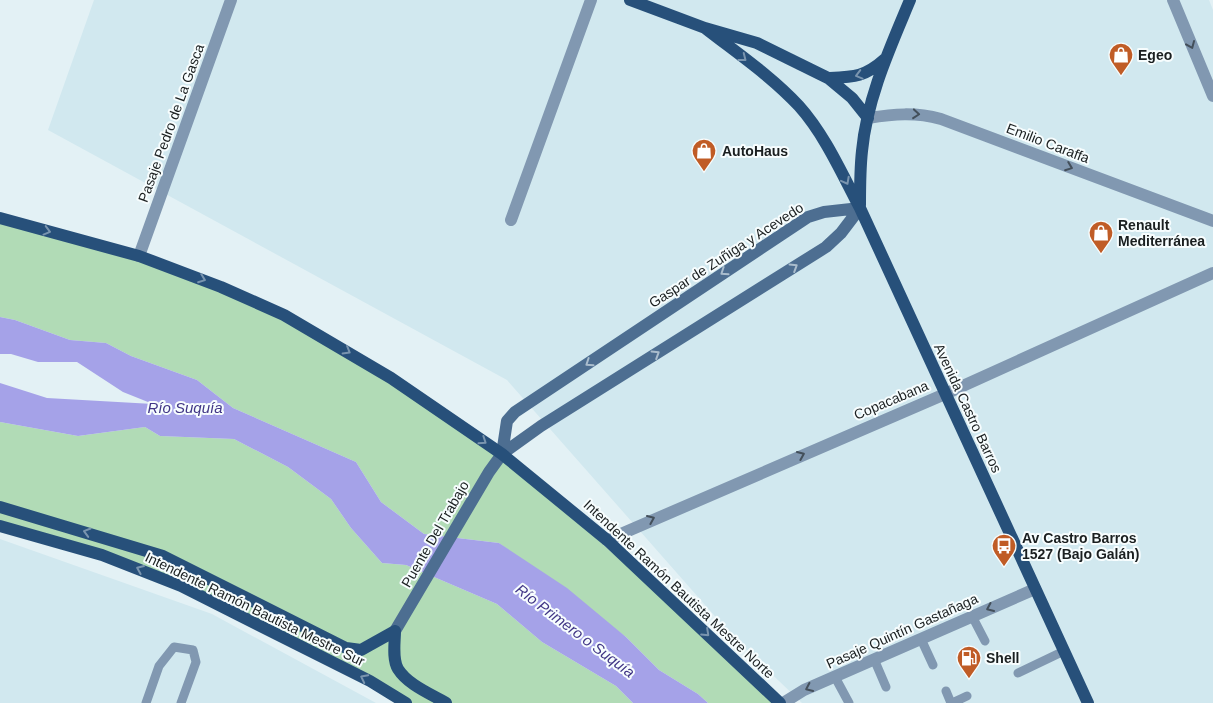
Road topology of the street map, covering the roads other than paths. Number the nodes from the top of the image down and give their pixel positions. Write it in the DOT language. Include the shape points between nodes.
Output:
graph roads {
  1 [pos="232,0"];
  2 [pos="591,0"];
  3 [pos="630,0"];
  4 [pos="910,0"];
  5 [pos="1173,0"];
  6 [pos="705,28"];
  7 [pos="886,58"];
  8 [pos="828,78"];
  9 [pos="1213,96"];
  10 [pos="868,118"];
  11 [pos="860,208"];
  12 [pos="0,218"];
  13 [pos="511,220"];
  14 [pos="1213,221"];
  15 [pos="140,256"];
  16 [pos="1213,273"];
  17 [pos="945,394"];
  18 [pos="502,454"];
  19 [pos="0,507"];
  20 [pos="0,526"];
  21 [pos="607,540"];
  22 [pos="1035,589"];
  23 [pos="972,616"];
  24 [pos="392,636"];
  25 [pos="921,639"];
  26 [pos="985,641"];
  27 [pos="1064,651"];
  28 [pos="874,659"];
  29 [pos="933,665"];
  30 [pos="1018,673"];
  31 [pos="835,677"];
  32 [pos="886,687"];
  33 [pos="946,691"];
  34 [pos="967,696"];
  35 [pos="146,703"];
  36 [pos="181,703"];
  37 [pos="406,703"];
  38 [pos="446,703"];
  39 [pos="781,703"];
  40 [pos="849,703"];
  41 [pos="951,703"];
  42 [pos="1088,703"];
  1 -- 15 [label="street, Pasaje Pedro de La Gasca"];
  2 -- 13 [label="street"];
  3 -- 6 [label="main road"];
  4 -- 7 [label="main road, Avenida Castro Barros"];
  5 -- 9 [label="street, one-way"];
  6 -- 8 [label="main road" via="757,43"];
  6 -- 11 [label="main road, one-way" via="769,77 800,108 827,145"];
  7 -- 8 [label="main road, one-way" via="871,71 856,76"];
  7 -- 10 [label="main road, Avenida Castro Barros"];
  8 -- 10 [label="main road" via="852,98"];
  10 -- 11 [label="main road, Avenida Castro Barros" via="862,150"];
  10 -- 14 [label="street, Emilio Caraffa, one-way" via="900,113 941,119"];
  11 -- 17 [label="main road, Avenida Castro Barros"];
  18 -- 11 [label="street, one-way" via="549,421 826,247"];
  11 -- 18 [label="street, Gaspar de Zuñiga y Acevedo, one-way" via="808,217 515,412 506,421"];
  12 -- 15 [label="main road, Intendente Ramón Bautista Mestre Norte, one-way"];
  15 -- 18 [label="main road, Intendente Ramón Bautista Mestre Norte, one-way" via="221,286 292,320 391,378"];
  16 -- 17 [label="street, Copacabana"];
  21 -- 17 [label="street, Copacabana, one-way"];
  17 -- 22 [label="main road, Avenida Castro Barros"];
  18 -- 21 [label="main road, Intendente Ramón Bautista Mestre Norte"];
  18 -- 24 [label="street, Puente Del Trabajo"];
  24 -- 19 [label="main road, one-way" via="361,650 346,648 163,556"];
  37 -- 20 [label="main road, Intendente Ramón Bautista Mestre Sur, one-way" via="370,681 181,586 112,559"];
  21 -- 39 [label="main road, Intendente Ramón Bautista Mestre Norte, one-way"];
  22 -- 23 [label="street, Pasaje Quintín Gastañaga, one-way"];
  22 -- 27 [label="main road, Avenida Castro Barros"];
  23 -- 25 [label="street, Pasaje Quintín Gastañaga"];
  23 -- 26 [label="lane"];
  24 -- 38 [label="main road" via="397,669 408,680"];
  25 -- 28 [label="street, Pasaje Quintín Gastañaga"];
  25 -- 29 [label="lane"];
  27 -- 30 [label="lane"];
  27 -- 42 [label="main road, Avenida Castro Barros"];
  28 -- 31 [label="street, Pasaje Quintín Gastañaga"];
  28 -- 32 [label="lane"];
  31 -- 39 [label="street, Pasaje Quintín Gastañaga, one-way"];
  31 -- 40 [label="lane"];
  33 -- 41 [label="lane"];
  34 -- 41 [label="lane"];
  35 -- 36 [label="lane" via="159,666 174,647 193,650 196,662"];
}
